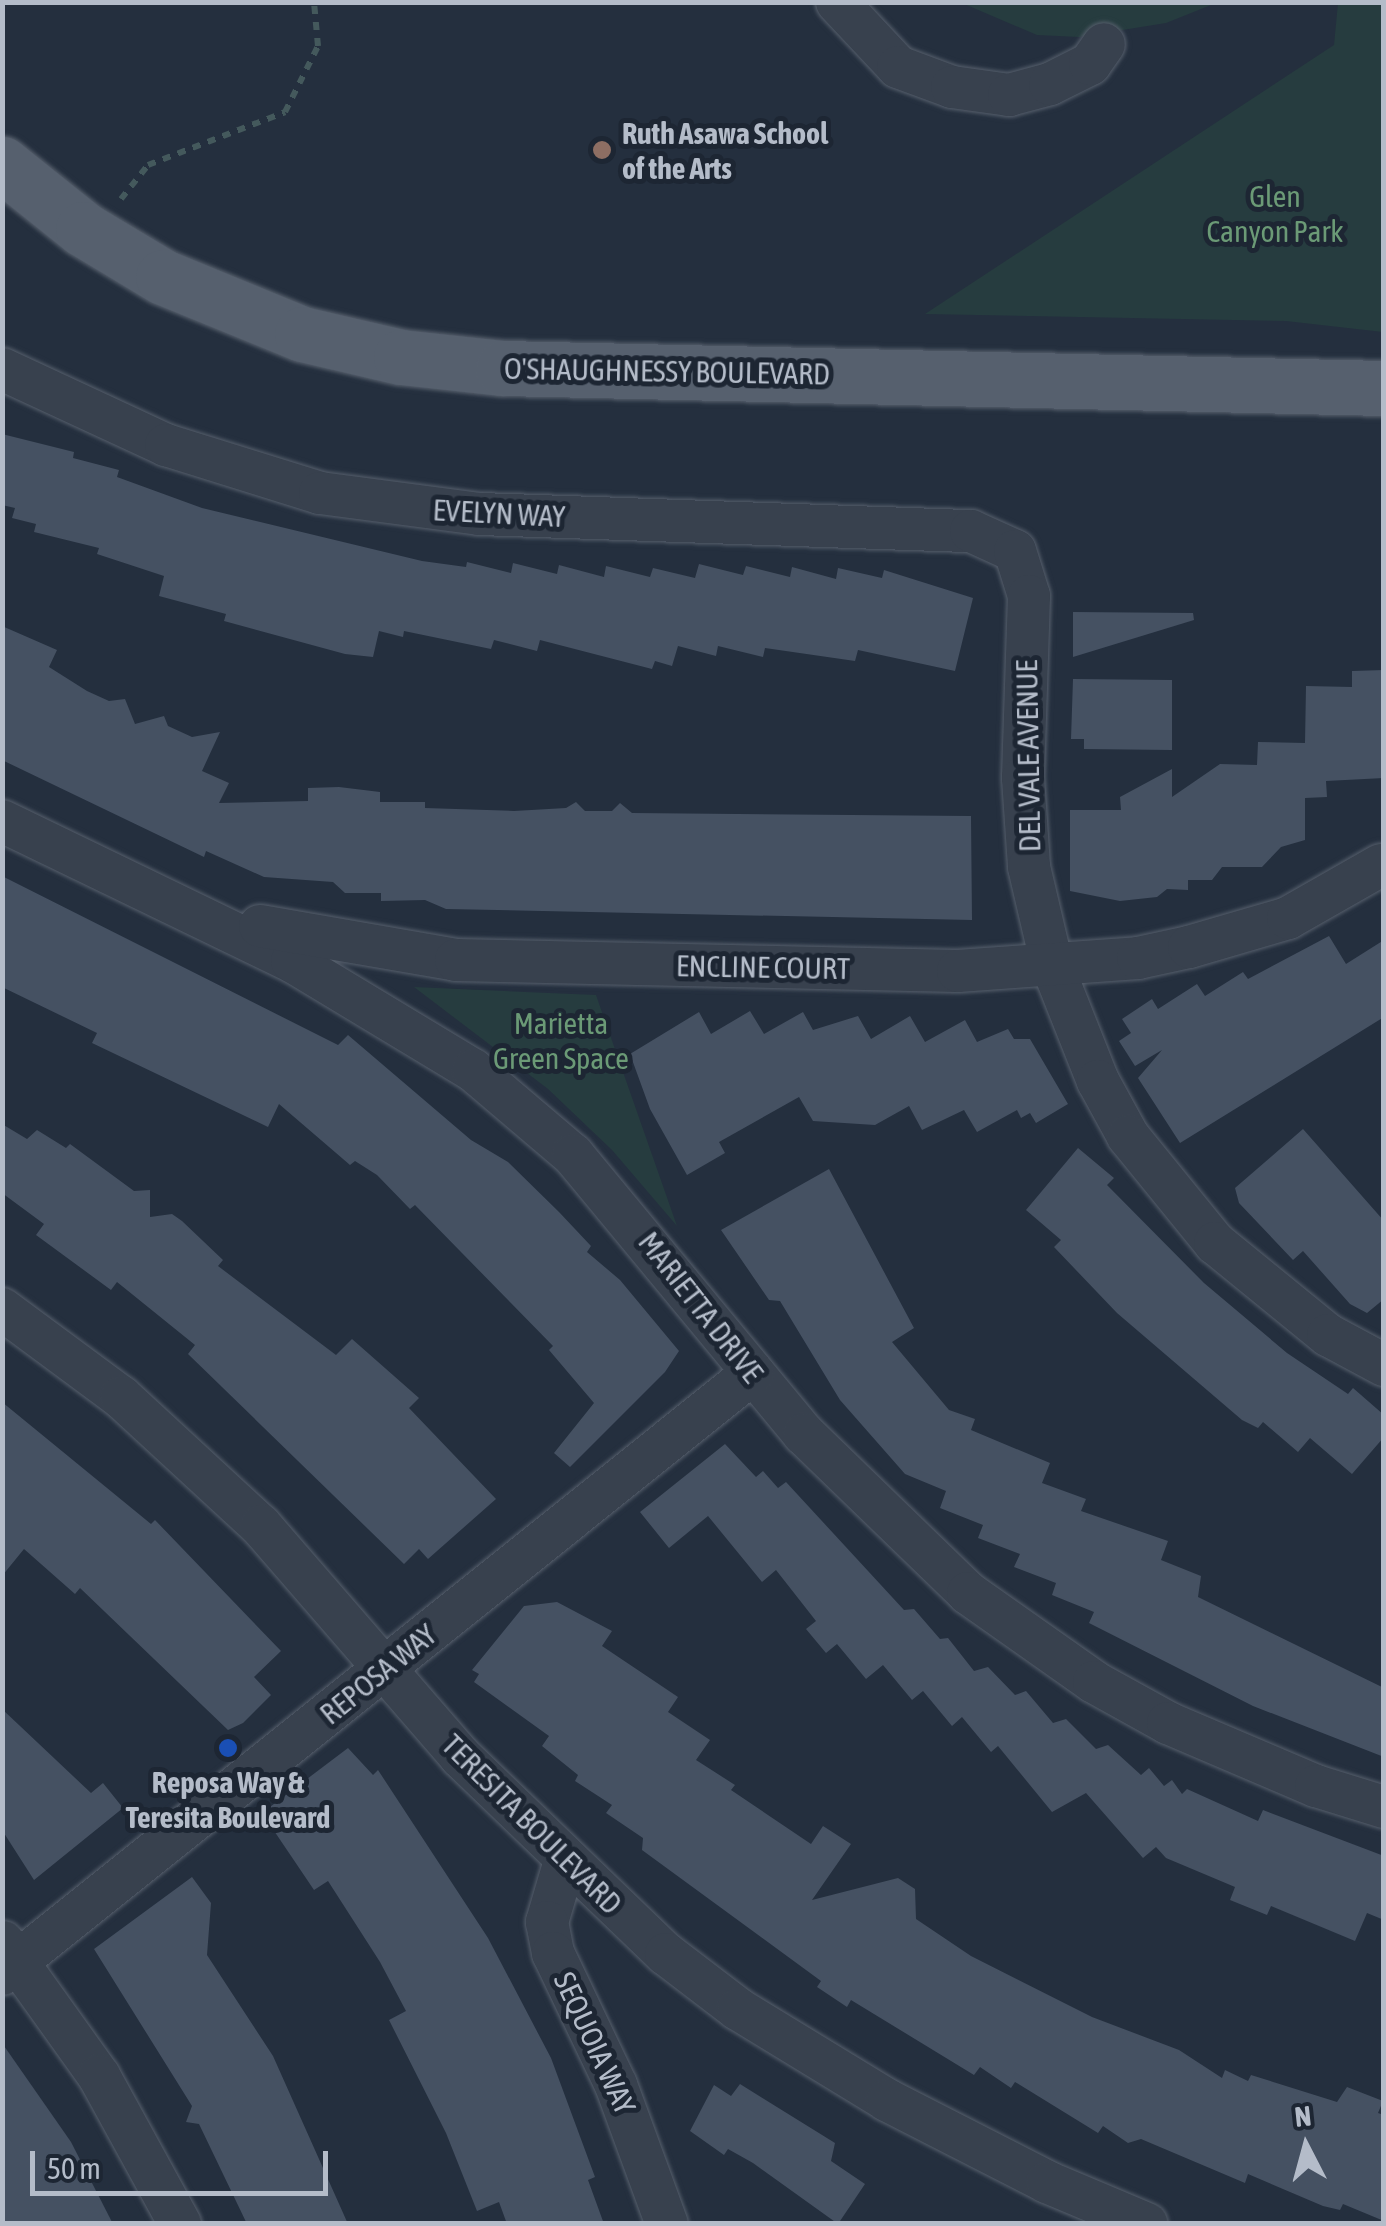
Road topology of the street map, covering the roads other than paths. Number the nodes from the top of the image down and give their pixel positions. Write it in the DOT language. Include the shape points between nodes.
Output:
graph roads {
  1 [pos="836,2"];
  2 [pos="1104,44"];
  3 [pos="2,164"];
  4 [pos="2,369"];
  5 [pos="1384,388"];
  6 [pos="1015,551"];
  7 [pos="2,821"];
  8 [pos="1381,865"];
  9 [pos="135,884"];
  10 [pos="1052,965"];
  11 [pos="2,1310"];
  12 [pos="1384,1365"];
  13 [pos="752,1372"];
  14 [pos="385,1667"];
  15 [pos="1384,1807"];
  16 [pos="565,1861"];
  17 [pos="8,1959"];
  18 [pos="180,2224"];
  19 [pos="667,2224"];
  20 [pos="1148,2224"];
  1 -- 2 [label="street" via="898,67 952,87 1009,95 1050,84 1090,64"];
  3 -- 5 [label="main road, O'SHAUGHNESSY BOULEVARD" via="82,228 164,277 302,334 401,358 503,368"];
  4 -- 6 [label="street, EVELYN WAY" via="166,445 320,493 480,514 971,531"];
  6 -- 10 [label="street, DEL VALE AVENUE" via="1029,596 1024,823"];
  7 -- 9 [label="street, MARIETTA DRIVE"];
  8 -- 10 [label="street, ENCLINE COURT" via="1324,900 1242,934 1138,958"];
  9 -- 10 [label="street, ENCLINE COURT" via="287,934 456,960 958,972"];
  9 -- 13 [label="street, MARIETTA DRIVE" via="351,992 474,1070 574,1155 623,1208"];
  10 -- 12 [label="street, DEL VALE AVENUE" via="1098,1080 1168,1192 1272,1294"];
  11 -- 14 [label="street, TERESITA BOULEVARD" via="120,1396 192,1460"];
  13 -- 14 [label="street, REPOSA WAY"];
  13 -- 15 [label="street, MARIETTA DRIVE" via="860,1495 1031,1640 1183,1730"];
  14 -- 16 [label="street, TERESITA BOULEVARD" via="460,1756"];
  14 -- 17 [label="street, REPOSA WAY"];
  16 -- 19 [label="street, SEQUOIA WAY" via="547,1922 552,1953 616,2085"];
  16 -- 20 [label="street, TERESITA BOULEVARD" via="666,1954 796,2046 967,2144"];
  17 -- 18 [label="street" via="136,2133"];
}
